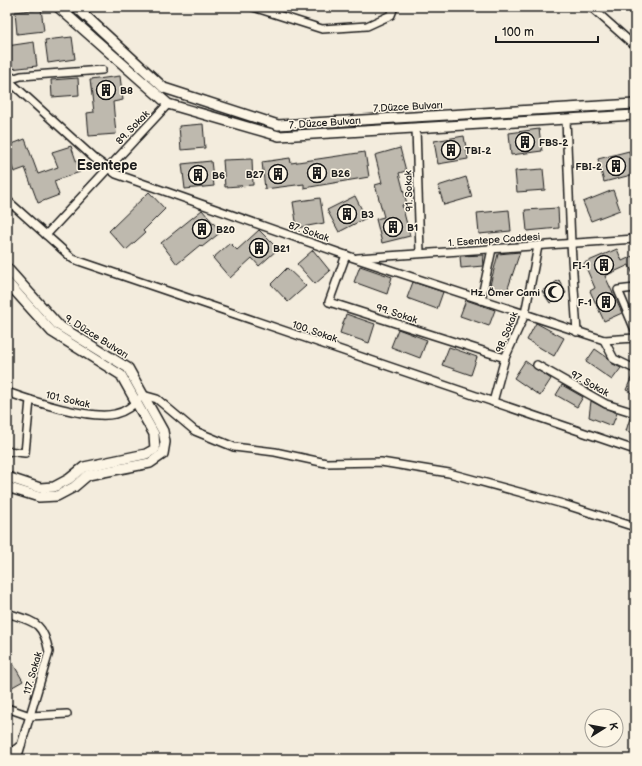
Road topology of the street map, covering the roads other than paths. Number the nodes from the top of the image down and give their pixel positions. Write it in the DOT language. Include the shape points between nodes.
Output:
graph roads {
  1 [pos="58,7"];
  2 [pos="76,7"];
  3 [pos="253,7"];
  4 [pos="394,7"];
  5 [pos="591,7"];
  6 [pos="635,46"];
  7 [pos="102,70"];
  8 [pos="8,80"];
  9 [pos="168,104"];
  10 [pos="635,104"];
  11 [pos="635,114"];
  12 [pos="566,119"];
  13 [pos="416,128"];
  14 [pos="108,168"];
  15 [pos="7,200"];
  16 [pos="46,235"];
  17 [pos="635,239"];
  18 [pos="571,244"];
  19 [pos="538,246"];
  20 [pos="492,249"];
  21 [pos="420,254"];
  22 [pos="346,255"];
  23 [pos="354,258"];
  24 [pos="7,268"];
  25 [pos="7,282"];
  26 [pos="635,288"];
  27 [pos="481,300"];
  28 [pos="524,314"];
  29 [pos="635,330"];
  30 [pos="577,332"];
  31 [pos="635,338"];
  32 [pos="604,340"];
  33 [pos="505,358"];
  34 [pos="537,365"];
  35 [pos="635,369"];
  36 [pos="7,392"];
  37 [pos="143,395"];
  38 [pos="30,400"];
  39 [pos="493,402"];
  40 [pos="137,403"];
  41 [pos="635,413"];
  42 [pos="635,450"];
  43 [pos="7,451"];
  44 [pos="7,477"];
  45 [pos="7,486"];
  46 [pos="635,527"];
  47 [pos="7,613"];
  48 [pos="7,708"];
  49 [pos="67,714"];
  50 [pos="30,716"];
  51 [pos="22,744"];
  52 [pos="7,756"];
  53 [pos="17,759"];
  1 -- 9 [label="main road, 7. Düzce Bulvarı"];
  2 -- 10 [label="main road, 7.Düzce Bulvarı" via="164,88 278,125"];
  3 -- 4 [label="street" via="322,28 367,26 391,15"];
  5 -- 6 [label="street"];
  7 -- 8 [label="street" via="21,76"];
  8 -- 14 [label="street, 87. Sokak"];
  9 -- 13 [label="main road, 7. Düzce Bulvarı" via="279,136"];
  9 -- 14 [label="street, 89. Sokak"];
  11 -- 12 [label="main road, 7. Düzce Bulvarı"];
  12 -- 13 [label="main road, 7. Düzce Bulvarı"];
  12 -- 18 [label="street"];
  13 -- 21 [label="street, 91. Sokak"];
  14 -- 16 [label="street, 89. Sokak"];
  14 -- 22 [label="street, 87. Sokak" via="116,174"];
  15 -- 16 [label="street, 100. Sokak"];
  16 -- 39 [label="street, 100. Sokak" via="73,259"];
  17 -- 18 [label="street, 1. Esentepe Caddesi"];
  18 -- 19 [label="street, 1. Esentepe Caddesi"];
  18 -- 30 [label="street"];
  19 -- 20 [label="street, 1. Esentepe Caddesi"];
  19 -- 28 [label="street, 98. Sokak"];
  20 -- 21 [label="street, 1. Esentepe Caddesi"];
  20 -- 27 [label="street"];
  21 -- 23 [label="street, 1. Esentepe Caddesi"];
  22 -- 23 [label="street, 87. Sokak"];
  22 -- 33 [label="street, 99. Sokak" via="330,302"];
  23 -- 27 [label="street, 87. Sokak"];
  24 -- 37 [label="main road, 9. Düzce Bulvarı" via="58,325 128,368"];
  25 -- 40 [label="main road, 9. Düzce Bulvarı" via="52,332 121,375"];
  26 -- 29 [label="street" via="618,290"];
  27 -- 28 [label="street, 87. Sokak"];
  28 -- 30 [label="street, 87. Sokak"];
  28 -- 33 [label="street, 98. Sokak"];
  30 -- 32 [label="street, 87. Sokak"];
  31 -- 32 [label="street, 87. Sokak"];
  32 -- 35 [label="street" via="614,359"];
  33 -- 39 [label="street, 98. Sokak"];
  34 -- 41 [label="street, 97. Sokak" via="606,404"];
  36 -- 38 [label="street, 101. Sokak"];
  37 -- 40 [label="street, 101. Sokak"];
  37 -- 45 [label="main road, 9. Düzce Bulvarı" via="163,430 163,454 156,459 150,463 88,475 74,487 57,496 39,497"];
  37 -- 46 [label="street" via="157,399 195,431 234,447 326,463 381,462 449,473 563,504"];
  38 -- 40 [label="street, 101. Sokak" via="95,415 116,414"];
  38 -- 43 [label="street" via="26,453"];
  39 -- 42 [label="street, 100. Sokak"];
  40 -- 44 [label="main road, 9. Düzce Bulvarı" via="155,438 155,449 146,454 84,466 69,479 54,487 40,488"];
  47 -- 50 [label="street, 117. Sokak" via="36,623 46,635 49,652"];
  48 -- 50 [label="street"];
  49 -- 50 [label="street"];
  50 -- 51 [label="street, 117. Sokak"];
  51 -- 52 [label="street"];
  51 -- 53 [label="street, 117. Sokak"];
}
